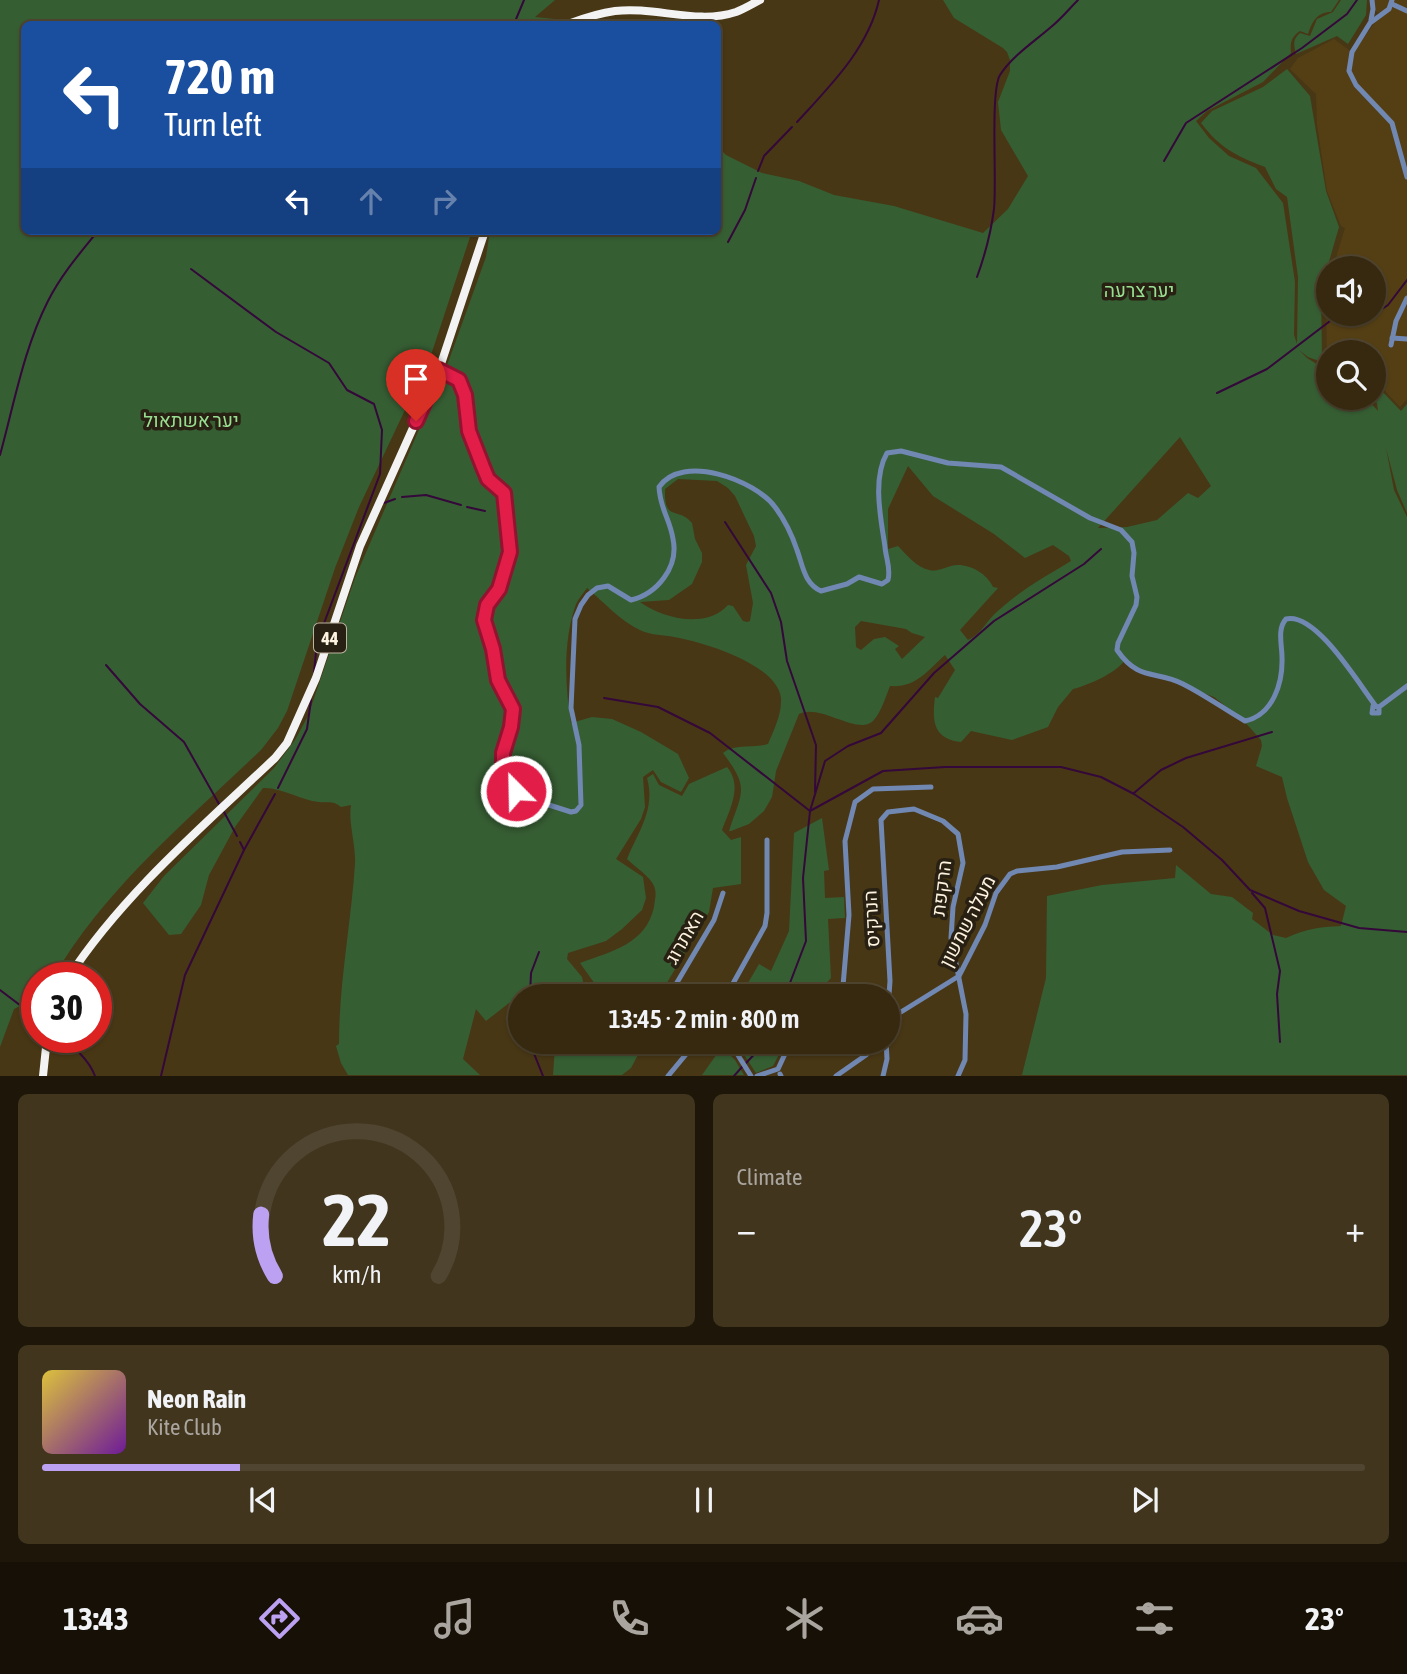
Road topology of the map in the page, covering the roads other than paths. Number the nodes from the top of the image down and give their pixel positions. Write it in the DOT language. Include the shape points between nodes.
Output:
graph roads {
  1 [pos="761,0"];
  2 [pos="1372,2"];
  3 [pos="1392,2"];
  4 [pos="1384,11"];
  5 [pos="1407,11"];
  6 [pos="576,21"];
  7 [pos="1370,23"];
  8 [pos="1407,177"];
  9 [pos="484,235"];
  10 [pos="1407,298"];
  11 [pos="1407,340"];
  12 [pos="439,370"];
  13 [pos="1407,686"];
  14 [pos="931,787"];
  15 [pos="881,820"];
  16 [pos="767,841"];
  17 [pos="1170,850"];
  18 [pos="723,893"];
  19 [pos="79,962"];
  20 [pos="960,976"];
  21 [pos="676,984"];
  22 [pos="733,984"];
  23 [pos="843,984"];
  24 [pos="888,984"];
  25 [pos="900,1013"];
  26 [pos="45,1053"];
  27 [pos="686,1054"];
  28 [pos="736,1054"];
  29 [pos="785,1054"];
  30 [pos="867,1054"];
  31 [pos="887,1054"];
  32 [pos="43,1076"];
  33 [pos="668,1076"];
  34 [pos="751,1076"];
  35 [pos="757,1076"];
  36 [pos="836,1076"];
  37 [pos="883,1076"];
  38 [pos="958,1076"];
  1 -- 6 [label="highway" via="722,15 617,10"];
  2 -- 4 [label="street"];
  2 -- 7 [label="street"];
  3 -- 4 [label="street"];
  3 -- 5 [label="street"];
  4 -- 7 [label="street"];
  7 -- 8 [label="street" via="1352,52 1349,71 1356,85 1392,123"];
  9 -- 12 [label="highway, 44"];
  10 -- 11 [label="street" via="1392,342"];
  12 -- 13 [label="street" via="459,380 469,431 483,467 488,479 504,493 510,552 484,620 498,680 513,709 503,763 516,791 527,799 571,812 581,805 579,745 571,708 575,619 597,588 608,586 631,600 664,579 675,551 659,487 671,476 690,472 727,475 763,494 783,519 807,580 821,591 859,577 882,584 888,580 880,509 881,472 887,453 901,451 948,463 1001,467 1090,518 1121,530 1132,542 1136,605 1117,650 1148,676 1177,680 1245,721 1254,719 1275,697 1282,668 1282,625 1291,617 1306,622 1335,652 1377,706"];
  12 -- 19 [label="highway, 44" via="360,546 316,678 287,743 137,891"];
  14 -- 23 [label="street" via="873,789 855,802 845,841 849,915"];
  15 -- 20 [label="street, הרקפת" via="888,812 914,809 943,821 958,834 963,863 951,938"];
  15 -- 24 [label="street, הנרקיס"];
  16 -- 22 [label="street" via="765,926"];
  17 -- 20 [label="street, מעלה שמשון" via="1122,852 1010,874 996,893"];
  18 -- 21 [label="street, האתרוג" via="714,920"];
  20 -- 25 [label="street, מעלה שמשון"];
  20 -- 38 [label="street, הרקפת" via="966,1014 965,1060"];
  26 -- 32 [label="highway"];
  27 -- 33 [label="street"];
  28 -- 34 [label="street"];
  29 -- 35 [label="street" via="778,1069"];
  30 -- 36 [label="street"];
  31 -- 37 [label="street"];
}
